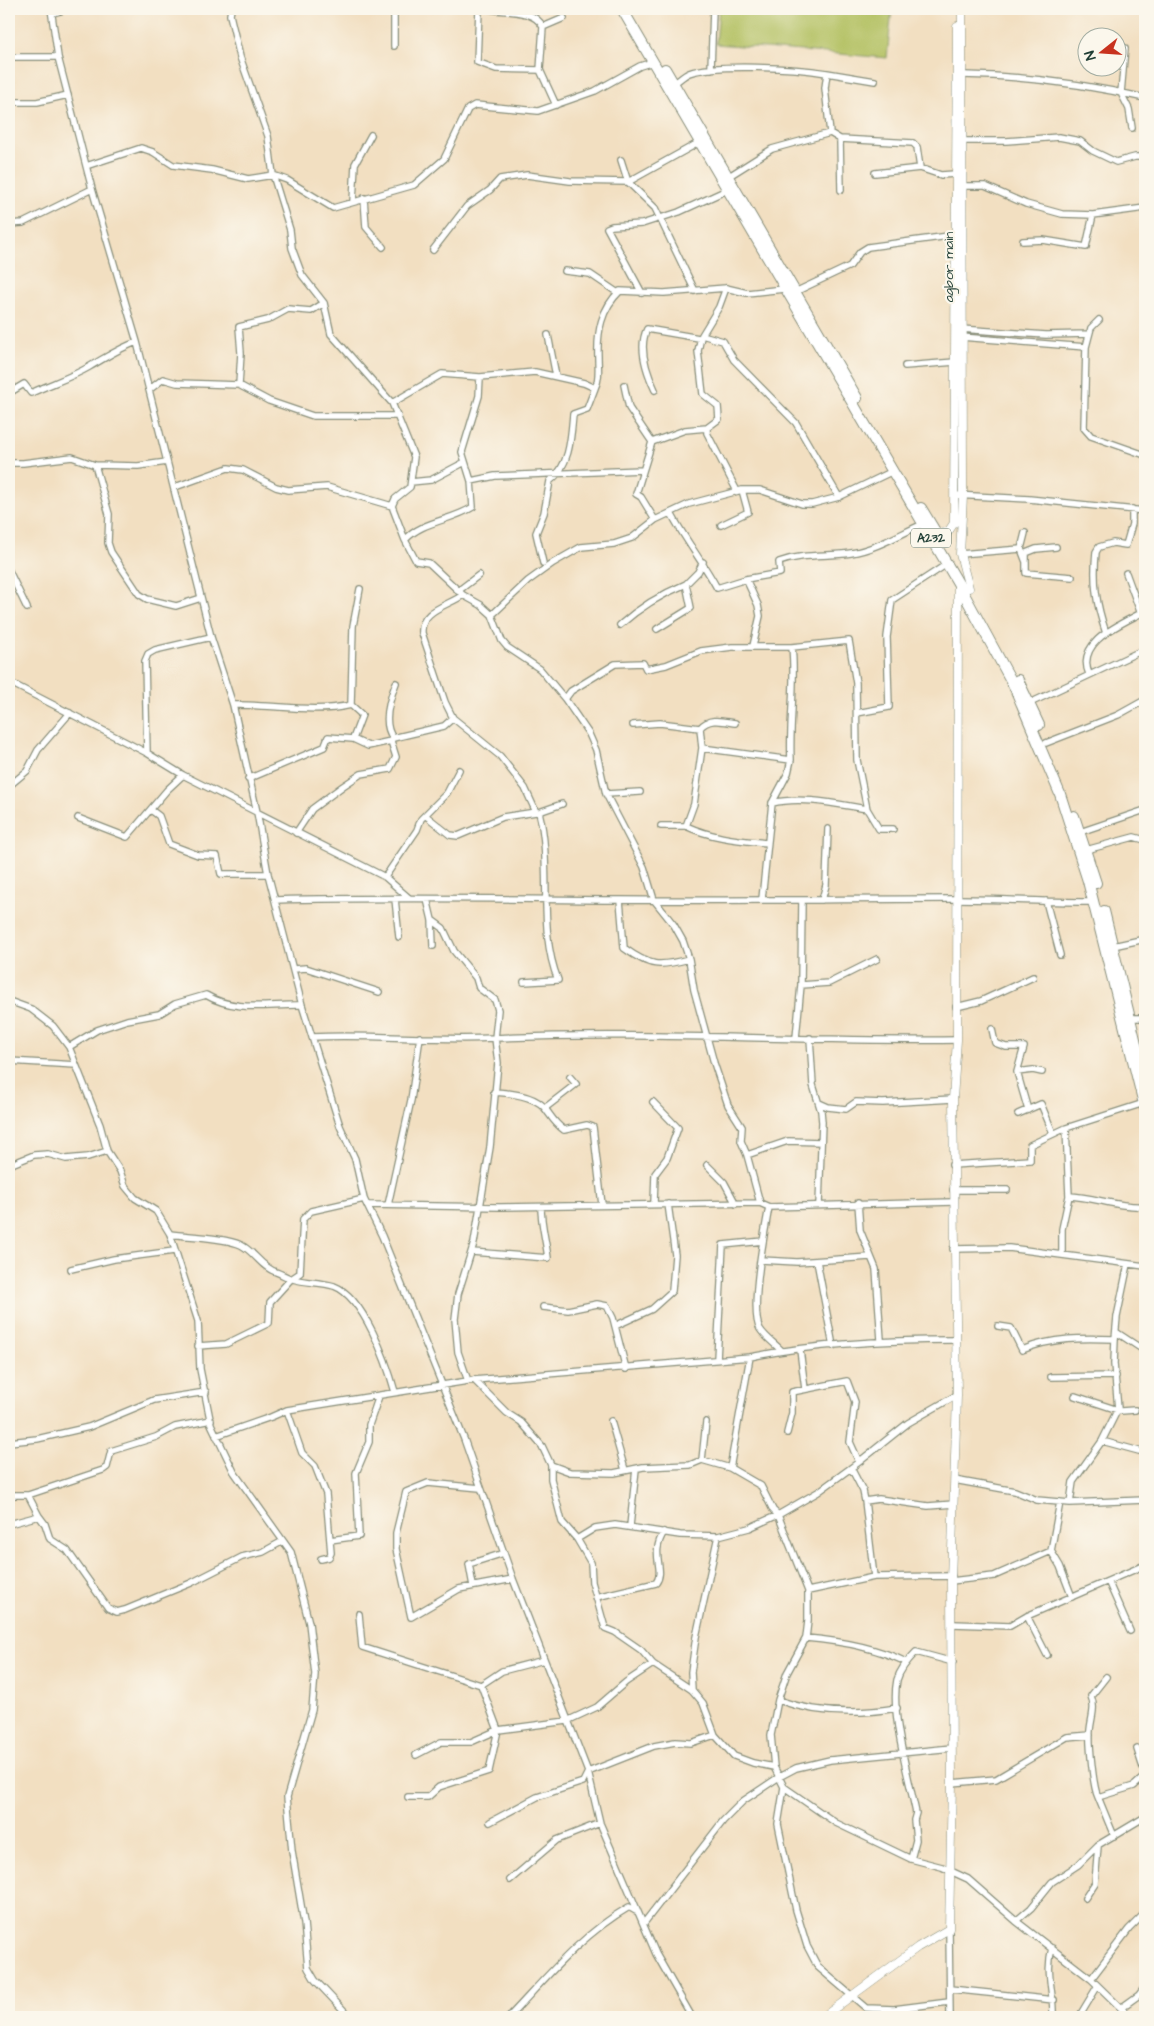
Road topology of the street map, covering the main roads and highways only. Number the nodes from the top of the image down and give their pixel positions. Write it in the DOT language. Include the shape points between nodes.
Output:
graph roads {
  1 [pos="622,9"];
  2 [pos="629,9"];
  3 [pos="726,182"];
  4 [pos="1118,980"];
  5 [pos="1145,1080"];
  6 [pos="1145,1105"];
  1 -- 3 [label="highway, A232"];
  2 -- 3 [label="highway, A232" via="674,84"];
  3 -- 4 [label="highway, A232" via="784,289 992,642 1060,794"];
  3 -- 4 [label="highway, A232" via="795,292 969,588 1030,703 1086,850 1113,946"];
  4 -- 5 [label="highway, A232"];
  4 -- 6 [label="highway, A232"];
}
